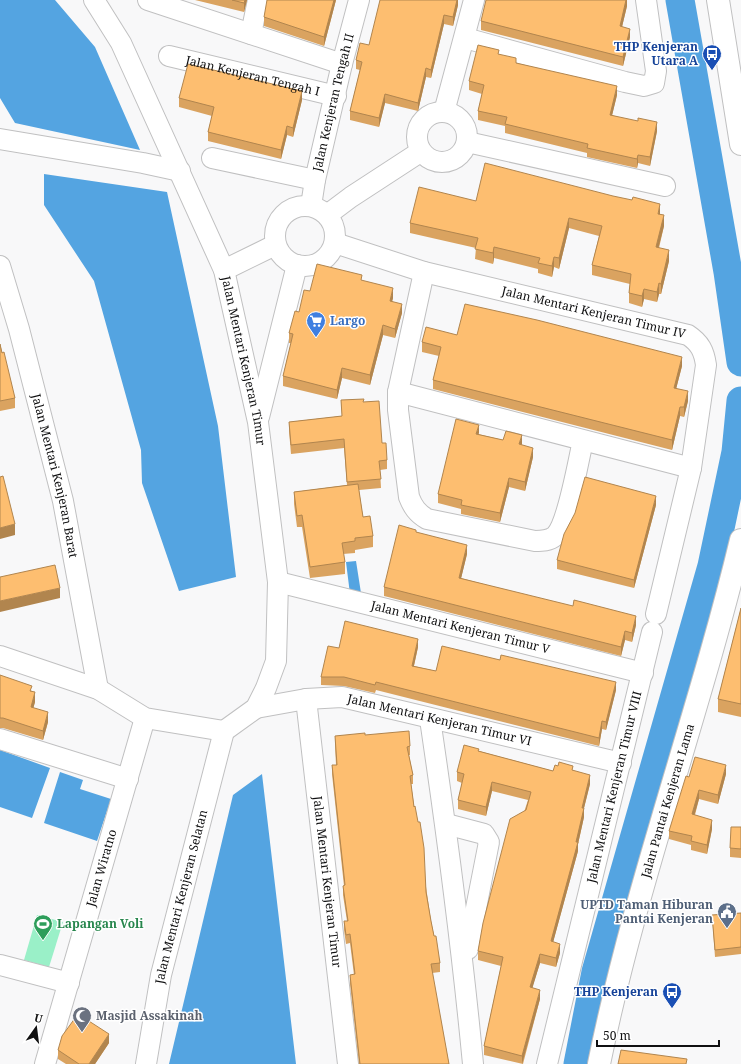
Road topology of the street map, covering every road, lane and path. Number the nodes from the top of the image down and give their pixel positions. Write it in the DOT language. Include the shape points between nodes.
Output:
graph roads {
  1 [pos="94,0"];
  2 [pos="148,0"];
  3 [pos="258,0"];
  4 [pos="359,0"];
  5 [pos="474,0"];
  6 [pos="646,0"];
  7 [pos="718,0"];
  8 [pos="251,34"];
  9 [pos="465,38"];
  10 [pos="169,56"];
  11 [pos="342,64"];
  12 [pos="336,96"];
  13 [pos="444,112"];
  14 [pos="0,139"];
  15 [pos="467,142"];
  16 [pos="741,144"];
  17 [pos="420,152"];
  18 [pos="212,158"];
  19 [pos="180,171"];
  20 [pos="315,180"];
  21 [pos="665,186"];
  22 [pos="319,211"];
  23 [pos="335,243"];
  24 [pos="276,244"];
  25 [pos="297,265"];
  26 [pos="0,266"];
  27 [pos="224,270"];
  28 [pos="424,272"];
  29 [pos="398,392"];
  30 [pos="258,422"];
  31 [pos="583,441"];
  32 [pos="691,468"];
  33 [pos="741,540"];
  34 [pos="278,582"];
  35 [pos="0,656"];
  36 [pos="642,673"];
  37 [pos="98,689"];
  38 [pos="306,699"];
  39 [pos="256,708"];
  40 [pos="145,718"];
  41 [pos="430,719"];
  42 [pos="224,731"];
  43 [pos="0,738"];
  44 [pos="621,763"];
  45 [pos="128,779"];
  46 [pos="446,824"];
  47 [pos="0,965"];
  48 [pos="464,967"];
  49 [pos="69,983"];
  50 [pos="45,1064"];
  51 [pos="146,1064"];
  52 [pos="348,1064"];
  53 [pos="473,1064"];
  54 [pos="547,1064"];
  55 [pos="599,1064"];
  1 -- 19 [label="street, Jalan Mentari Kenjeran Timur" via="121,43"];
  2 -- 8 [label="street"];
  3 -- 8 [label="street"];
  4 -- 11 [label="street, Jalan Kenjeran Tengah II"];
  5 -- 9 [label="street"];
  6 -- 9 [label="street" via="656,71 654,83 644,86"];
  7 -- 16 [label="main road"];
  8 -- 11 [label="street"];
  9 -- 13 [label="street"];
  10 -- 12 [label="street, Jalan Kenjeran Tengah I"];
  11 -- 12 [label="street, Jalan Kenjeran Tengah II"];
  12 -- 20 [label="street, Jalan Kenjeran Tengah II"];
  13 -- 15 [label="street" via="452,114 465,125"];
  13 -- 17 [label="street" via="428,115 418,128 417,144"];
  14 -- 19 [label="street"];
  15 -- 17 [label="street" via="458,156 443,163 434,162"];
  15 -- 21 [label="street"];
  17 -- 22 [label="street" via="351,197"];
  18 -- 20 [label="street"];
  19 -- 27 [label="street, Jalan Mentari Kenjeran Timur"];
  20 -- 22 [label="street, Jalan Kenjeran Tengah II"];
  22 -- 23 [label="street" via="333,224"];
  22 -- 24 [label="street" via="300,206 290,209 277,224 274,234"];
  23 -- 25 [label="street" via="325,259 307,266"];
  23 -- 28 [label="street, Jalan Mentari Kenjeran Timur IV"];
  24 -- 25 [label="street" via="280,254"];
  24 -- 27 [label="street"];
  25 -- 30 [label="street"];
  26 -- 37 [label="street, Jalan Mentari Kenjeran Barat" via="19,329 63,501"];
  27 -- 30 [label="street, Jalan Mentari Kenjeran Timur"];
  28 -- 29 [label="street"];
  28 -- 32 [label="street, Jalan Mentari Kenjeran Timur IV" via="688,335 697,341 704,352 706,365"];
  29 -- 31 [label="street"];
  29 -- 31 [label="street" via="409,497 413,507 427,519 535,541 548,540 555,536 563,523"];
  30 -- 34 [label="street, Jalan Mentari Kenjeran Timur"];
  31 -- 32 [label="street"];
  32 -- 36 [label="street, Jalan Mentari Kenjeran Timur IV"];
  33 -- 55 [label="main road, Jalan Pantai Kenjeran Lama" via="616,990"];
  34 -- 36 [label="street, Jalan Mentari Kenjeran Timur V"];
  34 -- 39 [label="street, Jalan Mentari Kenjeran Timur" via="276,661"];
  35 -- 37 [label="street"];
  36 -- 44 [label="street, Jalan Mentari Kenjeran Timur VIII"];
  37 -- 40 [label="street"];
  38 -- 39 [label="street, Jalan Mentari Kenjeran Timur VI"];
  38 -- 41 [label="street, Jalan Mentari Kenjeran Timur VI" via="342,697"];
  38 -- 52 [label="street, Jalan Mentari Kenjeran Timur"];
  39 -- 42 [label="street, Jalan Mentari Kenjeran Timur"];
  40 -- 42 [label="street"];
  40 -- 45 [label="street, Jalan Wiratno"];
  41 -- 44 [label="street, Jalan Mentari Kenjeran Timur VI"];
  41 -- 46 [label="street"];
  42 -- 51 [label="street, Jalan Mentari Kenjeran Selatan" via="161,975"];
  43 -- 45 [label="street"];
  44 -- 54 [label="street, Jalan Mentari Kenjeran Timur VIII"];
  45 -- 49 [label="street, Jalan Wiratno"];
  46 -- 48 [label="street"];
  46 -- 48 [label="street" via="484,834 489,842"];
  47 -- 49 [label="street"];
  48 -- 53 [label="street"];
  49 -- 50 [label="street, Jalan Wiratno"];
}
